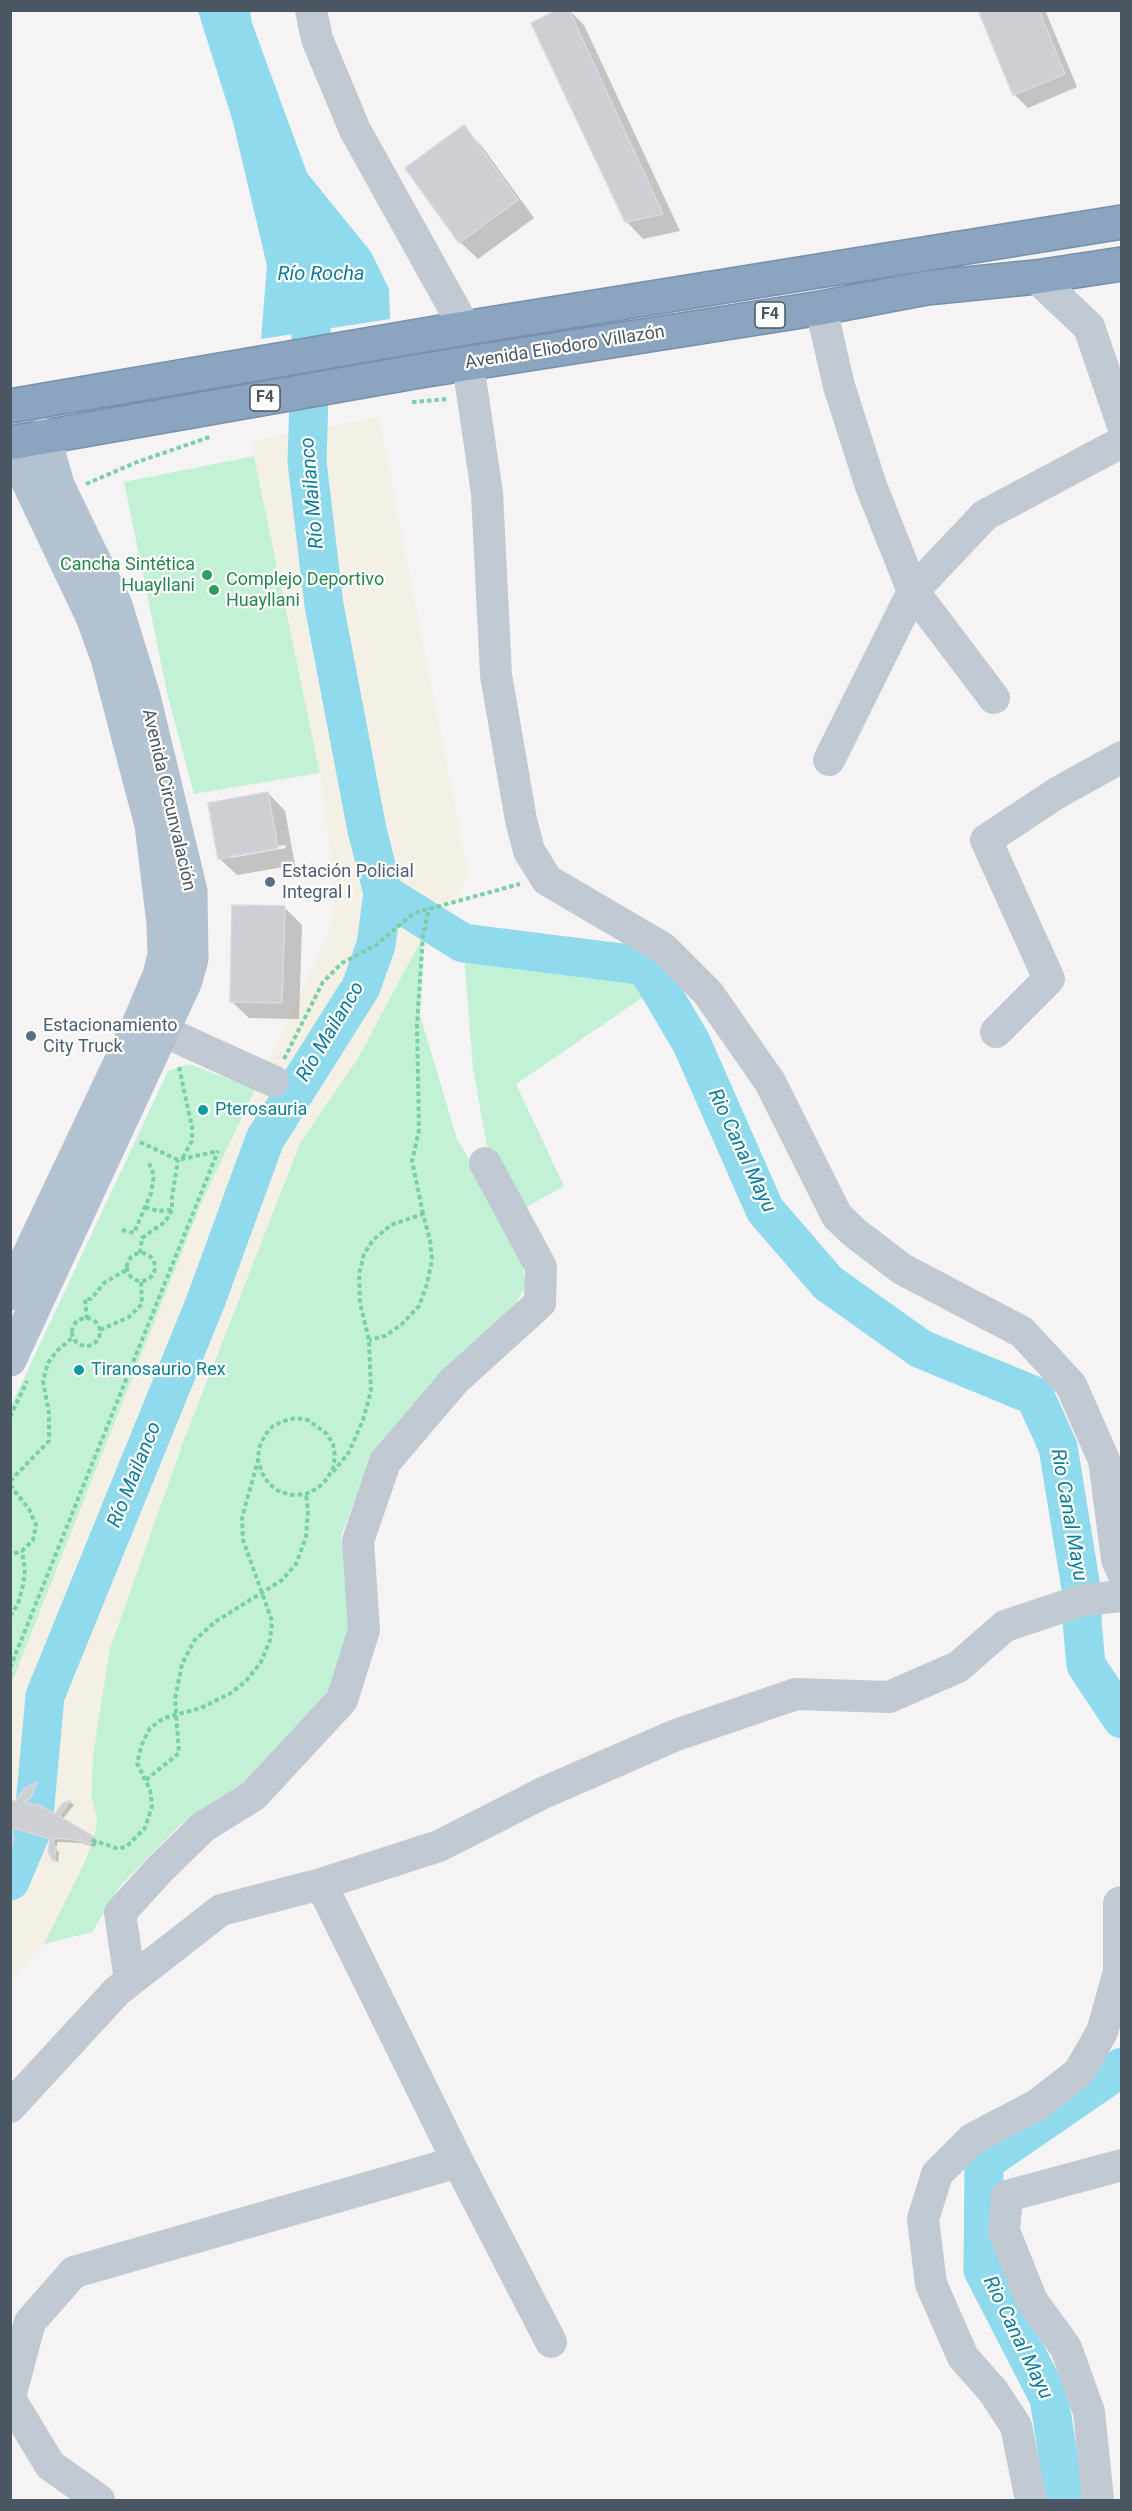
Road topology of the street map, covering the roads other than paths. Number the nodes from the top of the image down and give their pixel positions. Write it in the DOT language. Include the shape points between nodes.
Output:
graph roads {
  1 [pos="311,10"];
  2 [pos="1122,208"];
  3 [pos="1122,222"];
  4 [pos="1122,234"];
  5 [pos="921,253"];
  6 [pos="1122,264"];
  7 [pos="1036,277"];
  8 [pos="821,308"];
  9 [pos="465,328"];
  10 [pos="468,364"];
  11 [pos="10,406"];
  12 [pos="1122,423"];
  13 [pos="24,440"];
  14 [pos="1122,441"];
  15 [pos="913,591"];
  16 [pos="994,698"];
  17 [pos="1122,757"];
  18 [pos="829,760"];
  19 [pos="176,899"];
  20 [pos="151,1026"];
  21 [pos="996,1032"];
  22 [pos="273,1081"];
  23 [pos="484,1163"];
  24 [pos="12,1285"];
  25 [pos="20,1368"];
  26 [pos="1122,1570"];
  27 [pos="1122,1596"];
  28 [pos="321,1884"];
  29 [pos="1122,1902"];
  30 [pos="130,1980"];
  31 [pos="10,2107"];
  32 [pos="458,2162"];
  33 [pos="1122,2165"];
  34 [pos="551,2342"];
  35 [pos="10,2398"];
  36 [pos="99,2500"];
  37 [pos="1031,2500"];
  38 [pos="1098,2500"];
  1 -- 9 [label="street" via="317,39 355,130"];
  2 -- 5 [label="highway, Avenida Eliodoro Villazón / F4"];
  3 -- 5 [label="highway, Avenida Eliodoro Villazón / F4"];
  4 -- 5 [label="highway, Avenida Eliodoro Villazón / F4" via="1009,250"];
  5 -- 9 [label="highway, Avenida Eliodoro Villazón / F4"];
  6 -- 7 [label="highway, Avenida Eliodoro Villazón / F4"];
  7 -- 8 [label="highway, Avenida Eliodoro Villazón / F4" via="926,288"];
  7 -- 12 [label="street" via="1089,327"];
  8 -- 10 [label="highway, Avenida Eliodoro Villazón / F4"];
  8 -- 15 [label="street" via="839,386 871,486"];
  9 -- 11 [label="highway, Avenida Eliodoro Villazón / F4"];
  10 -- 13 [label="highway, Avenida Eliodoro Villazón / F4"];
  10 -- 26 [label="street" via="487,493 496,675 529,851 547,880 663,948 708,993 770,1082 837,1216 902,1269 1022,1332 1071,1385 1104,1460 1117,1559"];
  13 -- 19 [label="main road, Avenida Circunvalación" via="23,472 92,617 107,658 151,825"];
  13 -- 19 [label="main road, Avenida Circunvalación" via="63,494 116,605 144,696 186,867"];
  14 -- 15 [label="street" via="985,515"];
  15 -- 16 [label="street"];
  15 -- 18 [label="street"];
  17 -- 21 [label="street" via="1057,793 986,840 1050,979"];
  19 -- 20 [label="main road, Avenida Circunvalación" via="192,959 186,981"];
  20 -- 22 [label="street"];
  20 -- 24 [label="main road, Avenida Circunvalación"];
  20 -- 25 [label="main road, Avenida Circunvalación"];
  23 -- 30 [label="street" via="541,1267 540,1303 454,1381 385,1462 358,1541 364,1630 342,1700 253,1796 203,1827 120,1913"];
  27 -- 28 [label="street" via="1083,1600 1005,1626 958,1667 889,1697 796,1694 676,1736 543,1793 439,1846"];
  28 -- 30 [label="street" via="220,1910"];
  28 -- 32 [label="street"];
  29 -- 37 [label="street" via="1119,1972 1102,2032 1079,2072 1037,2105 972,2139 937,2174 923,2219 931,2284 963,2357 993,2391 1016,2426"];
  30 -- 31 [label="street"];
  32 -- 34 [label="street"];
  32 -- 35 [label="street" via="74,2272 30,2322"];
  33 -- 38 [label="street" via="1007,2196 1004,2231 1032,2301 1066,2348 1089,2412"];
  35 -- 36 [label="street" via="50,2465"];
}
